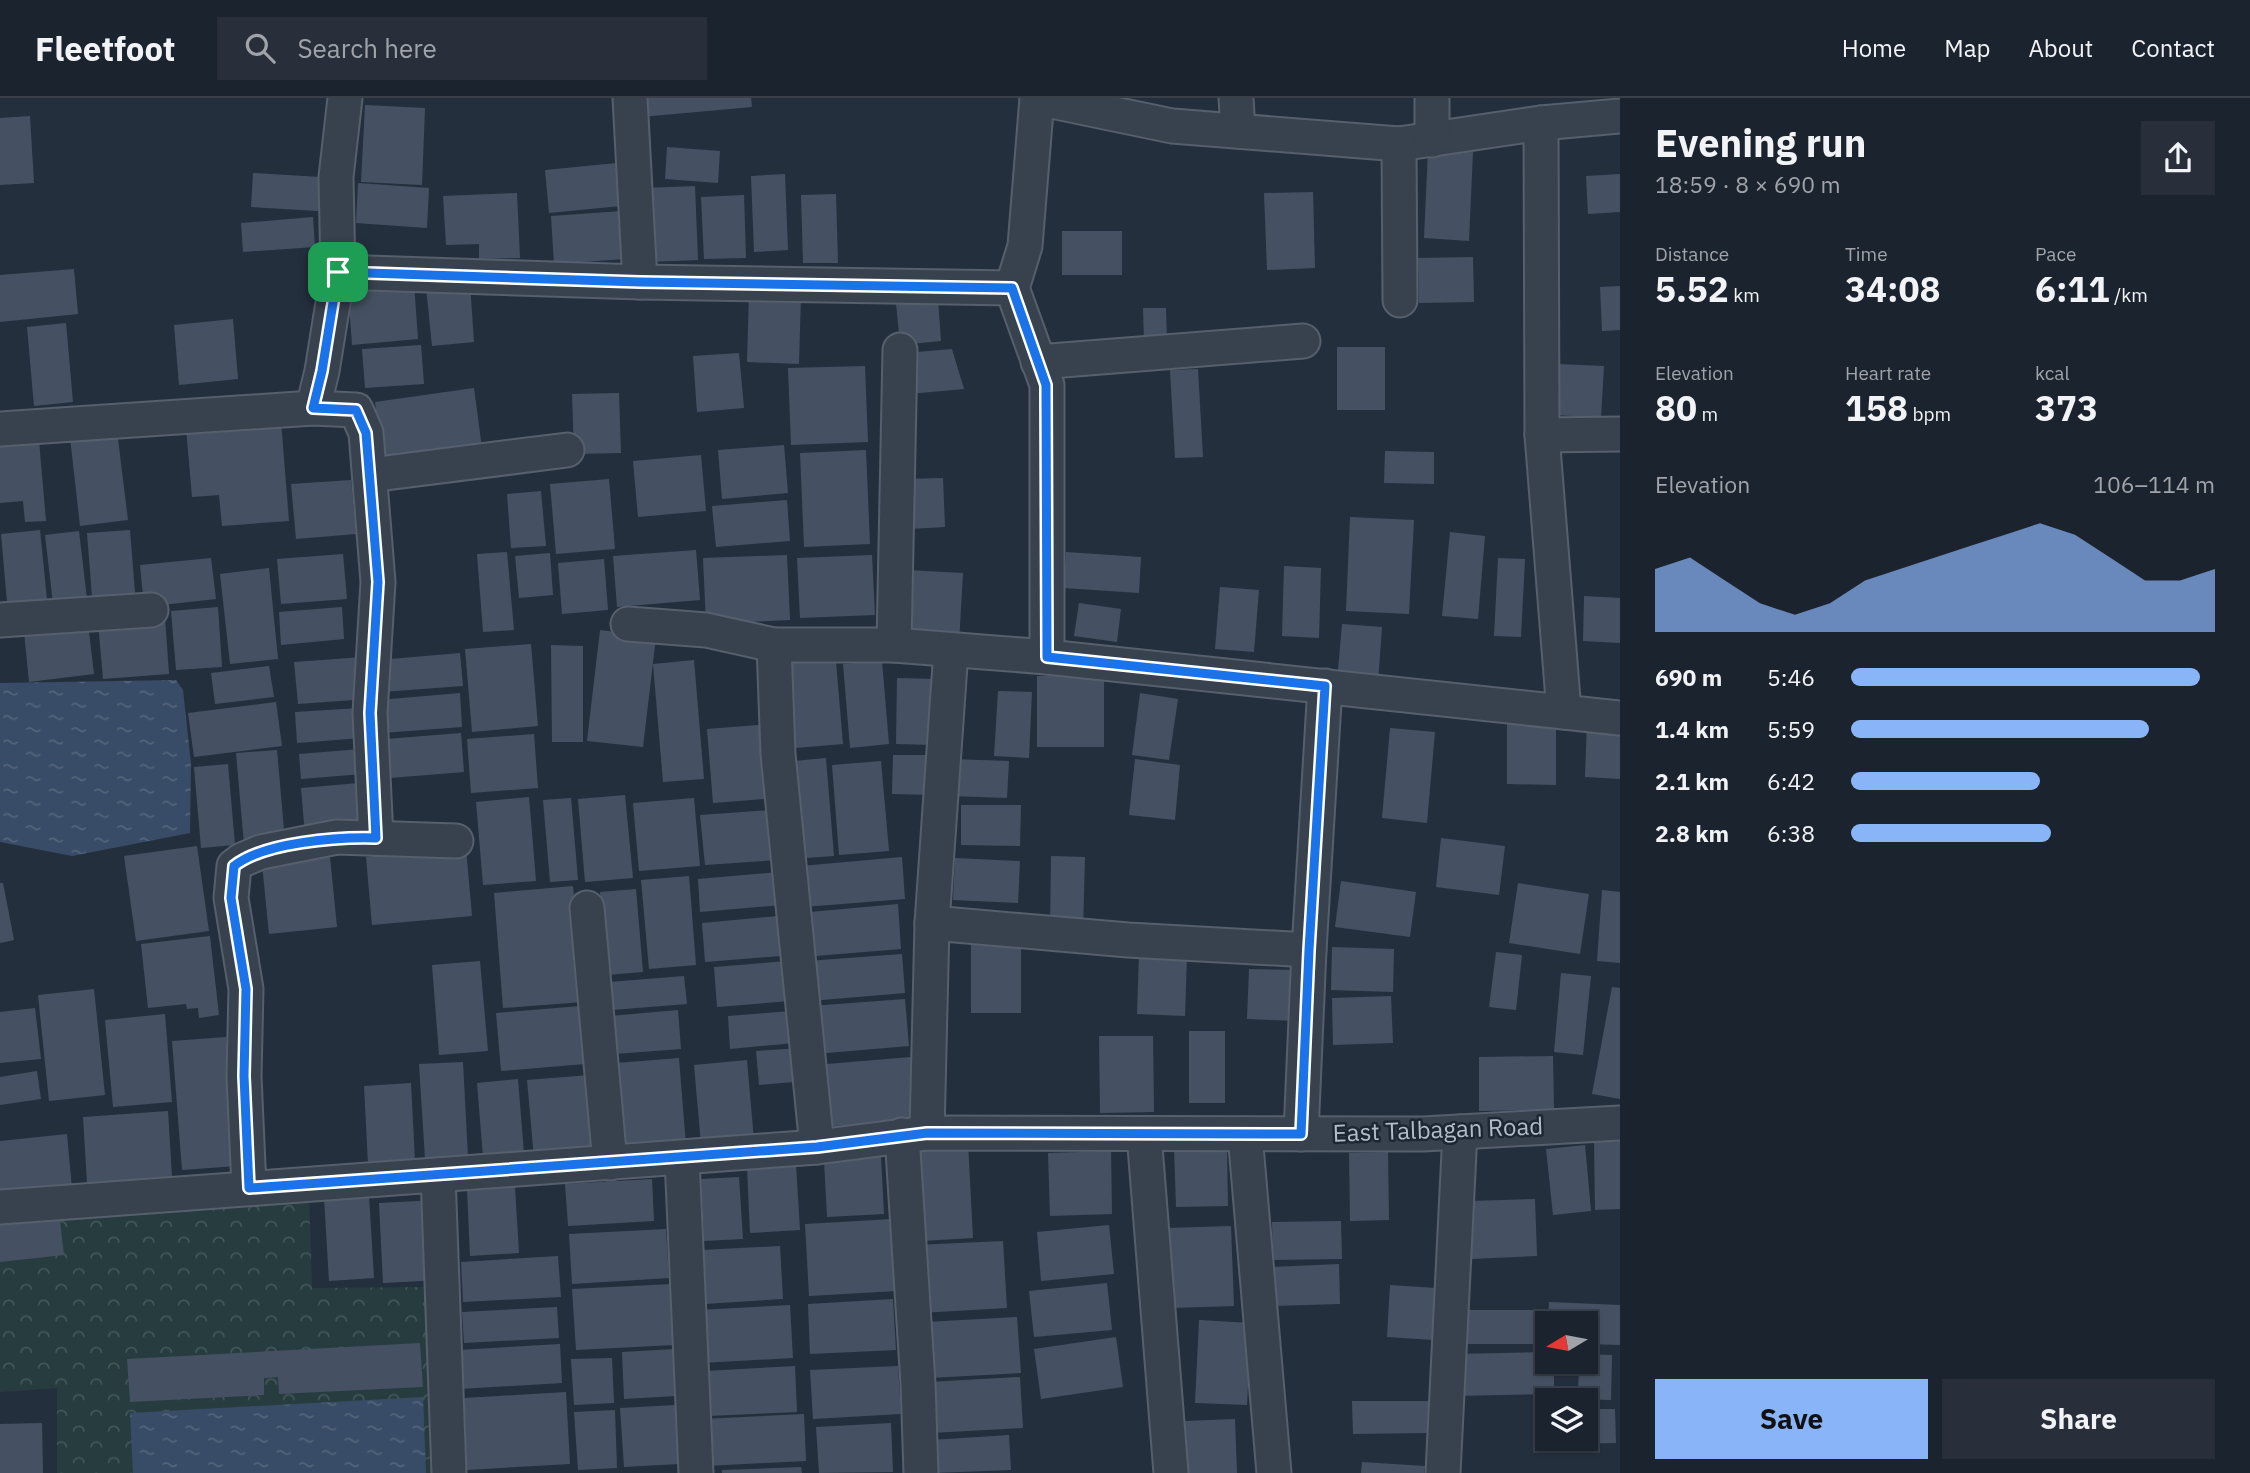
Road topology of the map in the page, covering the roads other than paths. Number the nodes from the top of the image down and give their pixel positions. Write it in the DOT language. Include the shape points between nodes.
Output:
graph roads {
  1 [pos="345,98"];
  2 [pos="630,98"];
  3 [pos="1037,98"];
  4 [pos="1236,98"];
  5 [pos="1432,98"];
  6 [pos="1620,116"];
  7 [pos="1541,123"];
  8 [pos="1238,131"];
  9 [pos="1432,140"];
  10 [pos="1399,144"];
  11 [pos="338,272"];
  12 [pos="640,282"];
  13 [pos="1012,288"];
  14 [pos="1400,300"];
  15 [pos="1303,341"];
  16 [pos="900,350"];
  17 [pos="1038,362"];
  18 [pos="313,408"];
  19 [pos="0,429"];
  20 [pos="1620,434"];
  21 [pos="1542,435"];
  22 [pos="567,450"];
  23 [pos="370,475"];
  24 [pos="151,610"];
  25 [pos="0,620"];
  26 [pos="628,624"];
  27 [pos="774,645"];
  28 [pos="894,645"];
  29 [pos="951,650"];
  30 [pos="1047,657"];
  31 [pos="1325,686"];
  32 [pos="1564,712"];
  33 [pos="1620,718"];
  34 [pos="376,838"];
  35 [pos="456,841"];
  36 [pos="587,908"];
  37 [pos="932,923"];
  38 [pos="1309,950"];
  39 [pos="1620,1123"];
  40 [pos="1460,1132"];
  41 [pos="1245,1133"];
  42 [pos="914,1134"];
  43 [pos="1143,1134"];
  44 [pos="1301,1134"];
  45 [pos="817,1147"];
  46 [pos="682,1158"];
  47 [pos="610,1163"];
  48 [pos="438,1175"];
  49 [pos="249,1188"];
  50 [pos="0,1207"];
  51 [pos="449,1473"];
  52 [pos="696,1473"];
  53 [pos="921,1473"];
  54 [pos="1171,1473"];
  55 [pos="1274,1473"];
  56 [pos="1443,1473"];
  1 -- 11 [label="street" via="336,177"];
  2 -- 12 [label="street"];
  3 -- 8 [label="street" via="1172,126"];
  3 -- 13 [label="street" via="1025,246"];
  4 -- 8 [label="street"];
  5 -- 9 [label="street"];
  6 -- 7 [label="street"];
  7 -- 9 [label="street"];
  7 -- 21 [label="street"];
  8 -- 10 [label="street"];
  9 -- 10 [label="street"];
  10 -- 14 [label="street"];
  11 -- 12 [label="street"];
  11 -- 18 [label="street"];
  12 -- 13 [label="street"];
  13 -- 17 [label="street"];
  15 -- 17 [label="street"];
  16 -- 28 [label="street"];
  17 -- 30 [label="street" via="1046,385"];
  18 -- 19 [label="street"];
  18 -- 23 [label="street" via="356,410 366,433"];
  20 -- 21 [label="street"];
  21 -- 32 [label="street"];
  22 -- 23 [label="street"];
  23 -- 34 [label="street" via="378,582 370,713"];
  24 -- 25 [label="street"];
  26 -- 27 [label="street" via="706,630"];
  27 -- 28 [label="street"];
  27 -- 45 [label="street" via="778,754"];
  28 -- 29 [label="street"];
  29 -- 30 [label="street"];
  29 -- 37 [label="street"];
  30 -- 31 [label="street"];
  31 -- 32 [label="street"];
  31 -- 38 [label="street"];
  32 -- 33 [label="street"];
  34 -- 35 [label="street"];
  34 -- 49 [label="street" via="337,837 261,852 234,866 231,898 246,989"];
  36 -- 47 [label="street"];
  37 -- 38 [label="street"];
  37 -- 42 [label="street"];
  38 -- 44 [label="street"];
  39 -- 40 [label="street, East Talbagan Road"];
  40 -- 44 [label="street, East Talbagan Road"];
  40 -- 56 [label="street"];
  41 -- 43 [label="street, East Talbagan Road"];
  41 -- 44 [label="street, East Talbagan Road"];
  41 -- 55 [label="street"];
  42 -- 43 [label="street, East Talbagan Road"];
  42 -- 45 [label="street, East Talbagan Road"];
  42 -- 53 [label="street"];
  43 -- 54 [label="street"];
  45 -- 46 [label="street, East Talbagan Road"];
  46 -- 47 [label="street, East Talbagan Road"];
  46 -- 52 [label="street"];
  47 -- 48 [label="street, East Talbagan Road"];
  48 -- 49 [label="street, East Talbagan Road"];
  48 -- 51 [label="street"];
  49 -- 50 [label="street, East Talbagan Road"];
}
